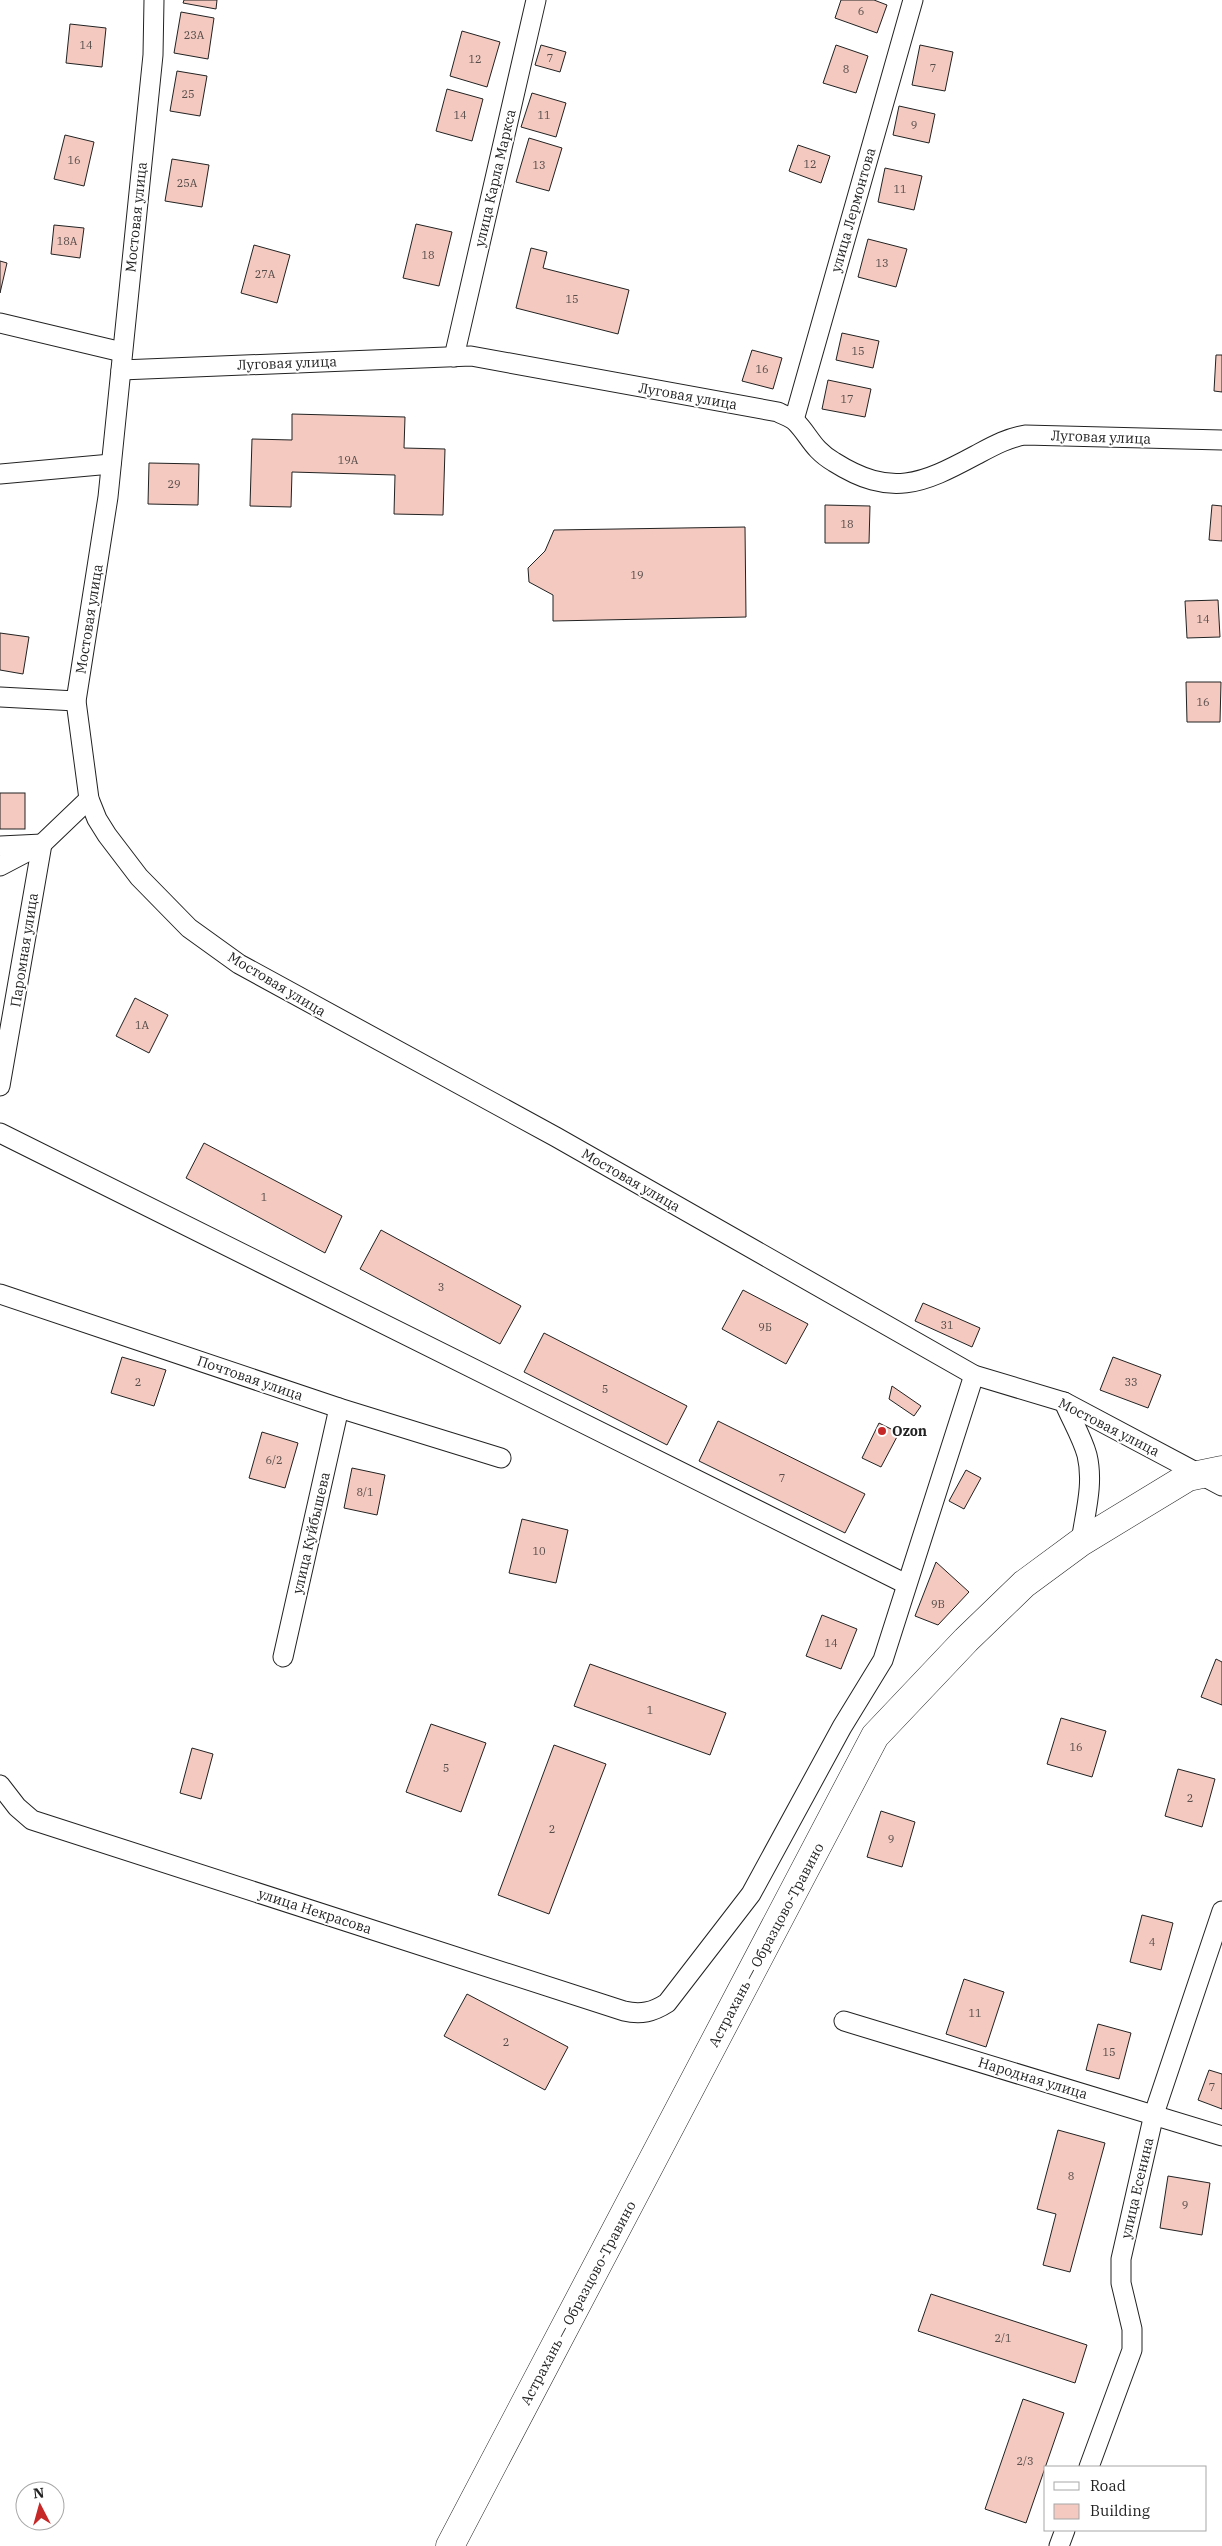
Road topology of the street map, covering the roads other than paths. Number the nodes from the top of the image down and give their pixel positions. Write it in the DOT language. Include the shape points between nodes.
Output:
graph roads {
  1 [pos="154,0"];
  2 [pos="536,0"];
  3 [pos="912,0"];
  4 [pos="0,323"];
  5 [pos="454,357"];
  6 [pos="122,361"];
  7 [pos="794,420"];
  8 [pos="1222,440"];
  9 [pos="111,464"];
  10 [pos="0,474"];
  11 [pos="0,697"];
  12 [pos="76,701"];
  13 [pos="89,799"];
  14 [pos="42,844"];
  15 [pos="0,846"];
  16 [pos="0,866"];
  17 [pos="0,1086"];
  18 [pos="0,1133"];
  19 [pos="0,1294"];
  20 [pos="974,1375"];
  21 [pos="1064,1402"];
  22 [pos="339,1408"];
  23 [pos="501,1458"];
  24 [pos="1215,1477"];
  25 [pos="1080,1542"];
  26 [pos="906,1584"];
  27 [pos="283,1657"];
  28 [pos="0,1784"];
  29 [pos="1222,1911"];
  30 [pos="844,2021"];
  31 [pos="1154,2114"];
  32 [pos="1222,2136"];
  33 [pos="1088,2466"];
  34 [pos="1066,2531"];
  35 [pos="450,2546"];
  36 [pos="1059,2546"];
  1 -- 6 [label="street, Мостовая улица" via="153,54"];
  2 -- 5 [label="street, улица Карла Маркса"];
  3 -- 7 [label="street, улица Лермонтова"];
  4 -- 6 [label="street, Луговая улица"];
  5 -- 6 [label="street, Луговая улица"];
  5 -- 7 [label="street, Луговая улица" via="471,356 778,412"];
  6 -- 9 [label="street, Мостовая улица"];
  7 -- 8 [label="street, Луговая улица" via="815,449 834,463 884,483 897,484 936,476 1008,438 1026,434"];
  9 -- 10 [label="street"];
  9 -- 12 [label="street, Мостовая улица"];
  11 -- 12 [label="street"];
  12 -- 13 [label="street, Мостовая улица"];
  13 -- 14 [label="street"];
  13 -- 20 [label="street, Мостовая улица" via="102,827 139,877 190,928 239,964 565,1142"];
  14 -- 15 [label="street"];
  14 -- 16 [label="street"];
  14 -- 17 [label="street, Паромная улица"];
  18 -- 26 [label="street"];
  19 -- 22 [label="street, Почтовая улица"];
  20 -- 21 [label="street, Мостовая улица"];
  20 -- 26 [label="street"];
  21 -- 24 [label="street, Мостовая улица"];
  21 -- 25 [label="street" via="1086,1453 1090,1471 1090,1489"];
  22 -- 23 [label="street, Почтовая улица"];
  22 -- 27 [label="street, улица Куйбышева"];
  24 -- 25 [label="street, Астрахань — Образцово-Травино" via="1188,1477"];
  25 -- 35 [label="street, Астрахань — Образцово-Травино" via="1024,1584 876,1736"];
  26 -- 28 [label="street, улица Некрасова" via="883,1660 842,1727 751,1894 667,2003 645,2013 624,2011 32,1820 17,1807"];
  29 -- 31 [label="street, улица Есенина"];
  30 -- 31 [label="street, Народная улица"];
  31 -- 32 [label="street, Народная улица"];
  31 -- 33 [label="street, улица Есенина" via="1121,2259 1121,2283 1132,2329 1132,2350"];
  34 -- 36 [label="street"];
}
